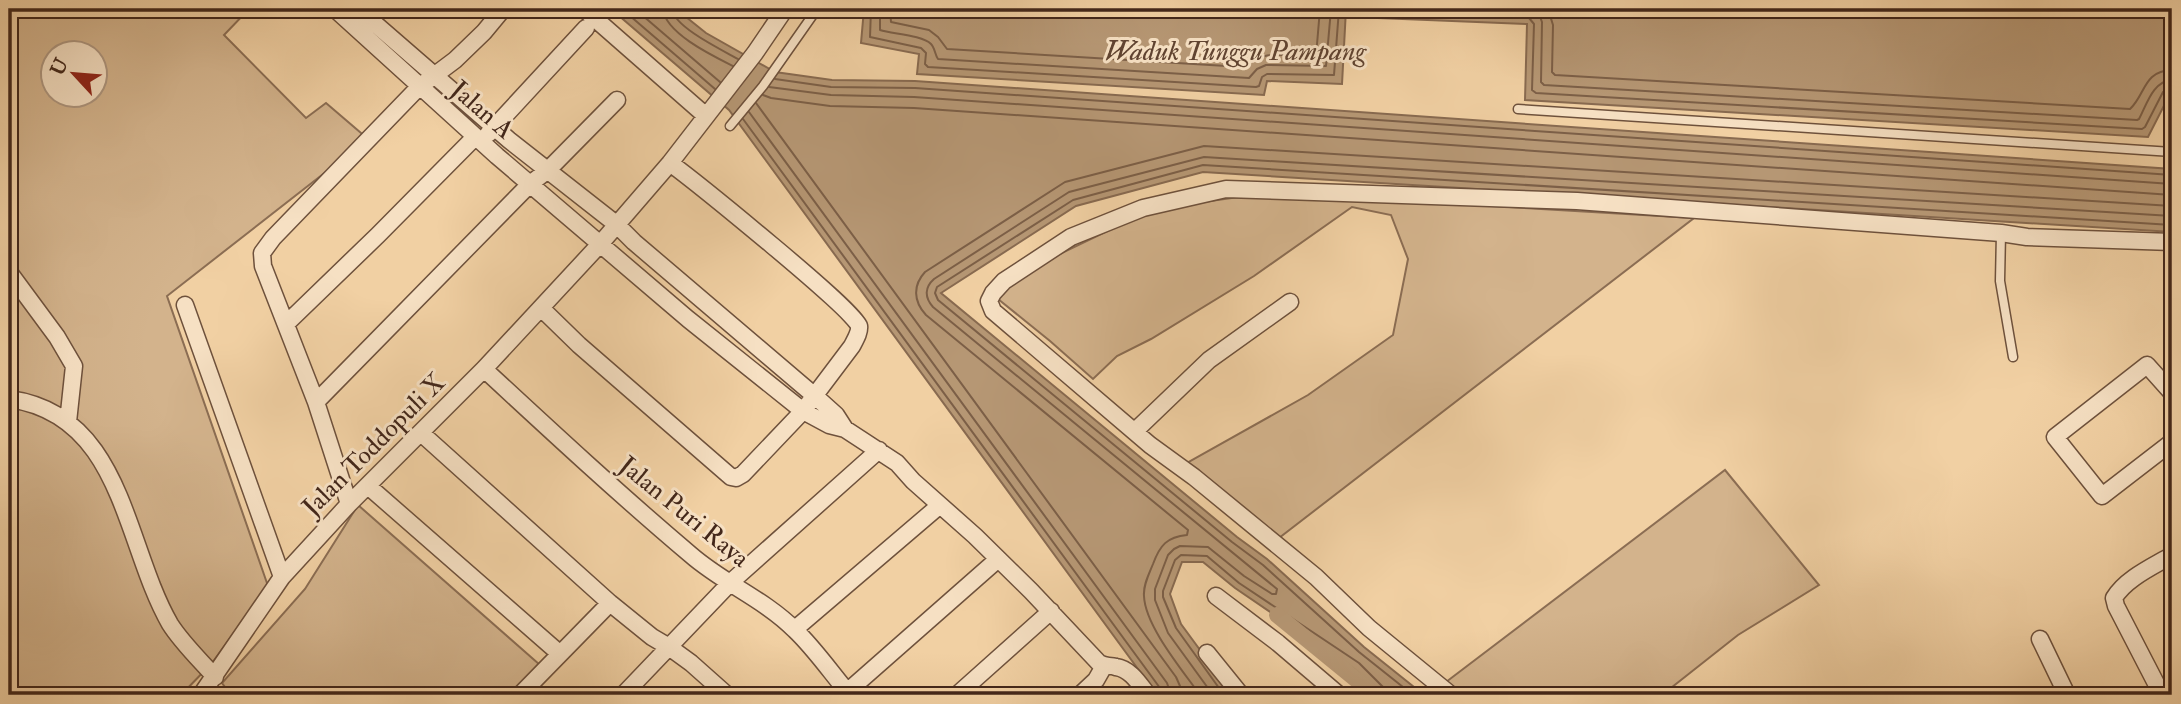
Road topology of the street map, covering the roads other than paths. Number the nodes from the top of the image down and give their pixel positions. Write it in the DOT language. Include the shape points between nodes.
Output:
graph roads {
  1 [pos="335,9"];
  2 [pos="358,9"];
  3 [pos="503,9"];
  4 [pos="584,9"];
  5 [pos="785,9"];
  6 [pos="817,9"];
  7 [pos="586,28"];
  8 [pos="435,76"];
  9 [pos="419,87"];
  10 [pos="617,100"];
  11 [pos="1518,109"];
  12 [pos="708,114"];
  13 [pos="730,126"];
  14 [pos="494,127"];
  15 [pos="477,139"];
  16 [pos="2172,152"];
  17 [pos="670,163"];
  18 [pos="548,170"];
  19 [pos="530,184"];
  20 [pos="616,224"];
  21 [pos="2001,233"];
  22 [pos="634,242"];
  23 [pos="2172,242"];
  24 [pos="601,243"];
  25 [pos="620,260"];
  26 [pos="9,272"];
  27 [pos="1290,302"];
  28 [pos="185,305"];
  29 [pos="541,308"];
  30 [pos="287,323"];
  31 [pos="2013,357"];
  32 [pos="484,369"];
  33 [pos="2172,393"];
  34 [pos="816,397"];
  35 [pos="9,399"];
  36 [pos="316,402"];
  37 [pos="803,411"];
  38 [pos="68,422"];
  39 [pos="845,429"];
  40 [pos="1135,431"];
  41 [pos="421,433"];
  42 [pos="2172,442"];
  43 [pos="879,450"];
  44 [pos="368,485"];
  45 [pos="349,503"];
  46 [pos="939,506"];
  47 [pos="2172,555"];
  48 [pos="998,560"];
  49 [pos="282,577"];
  50 [pos="731,582"];
  51 [pos="1216,596"];
  52 [pos="610,603"];
  53 [pos="1051,611"];
  54 [pos="795,629"];
  55 [pos="2040,639"];
  56 [pos="669,647"];
  57 [pos="559,653"];
  58 [pos="1207,653"];
  59 [pos="1104,666"];
  60 [pos="215,677"];
  61 [pos="849,694"];
  62 [pos="201,695"];
  63 [pos="520,695"];
  64 [pos="624,695"];
  65 [pos="727,695"];
  66 [pos="957,695"];
  67 [pos="1080,695"];
  68 [pos="1148,695"];
  69 [pos="1241,695"];
  70 [pos="1339,695"];
  71 [pos="1451,695"];
  72 [pos="2067,695"];
  73 [pos="2162,695"];
  1 -- 9 [label="street, Jalan A"];
  2 -- 8 [label="street, Jalan A"];
  3 -- 8 [label="street"];
  4 -- 12 [label="street"];
  5 -- 12 [label="street, Jalan Toddopuli X"];
  6 -- 13 [label="lane"];
  7 -- 14 [label="street"];
  8 -- 9 [label="street"];
  8 -- 14 [label="street, Jalan A"];
  9 -- 15 [label="street, Jalan A"];
  9 -- 30 [label="street" via="262,253"];
  10 -- 18 [label="street"];
  11 -- 16 [label="lane"];
  12 -- 17 [label="street, Jalan Toddopuli X"];
  14 -- 15 [label="street"];
  14 -- 18 [label="street, Jalan A"];
  15 -- 19 [label="street, Jalan A"];
  15 -- 30 [label="street"];
  17 -- 20 [label="street, Jalan Toddopuli X"];
  17 -- 34 [label="street" via="820,285 859,325 852,346"];
  18 -- 19 [label="street"];
  18 -- 20 [label="street, Jalan A"];
  19 -- 24 [label="street, Jalan A"];
  19 -- 36 [label="street"];
  20 -- 22 [label="street, Jalan A"];
  20 -- 24 [label="street, Jalan Toddopuli X"];
  21 -- 23 [label="street"];
  21 -- 31 [label="lane" via="2000,281"];
  21 -- 40 [label="street" via="1577,201 1226,189 1143,208 1071,237 1004,281 989,301 993,311"];
  22 -- 25 [label="street" via="624,249"];
  22 -- 34 [label="street, Jalan A"];
  24 -- 25 [label="street, Jalan A"];
  24 -- 29 [label="street, Jalan Toddopuli X"];
  25 -- 37 [label="street, Jalan A"];
  26 -- 38 [label="street" via="74,366"];
  27 -- 40 [label="street" via="1209,360"];
  28 -- 49 [label="street"];
  29 -- 32 [label="street, Jalan Toddopuli X"];
  29 -- 37 [label="street" via="731,477 743,474"];
  30 -- 36 [label="street"];
  32 -- 41 [label="street, Jalan Toddopuli X"];
  32 -- 50 [label="street, Jalan Puri Raya" via="694,557"];
  33 -- 42 [label="street" via="2147,365 2055,437 2102,496"];
  34 -- 37 [label="street"];
  34 -- 39 [label="street, Jalan A"];
  35 -- 38 [label="street" via="42,407"];
  36 -- 45 [label="street"];
  37 -- 39 [label="street, Jalan A"];
  38 -- 60 [label="street" via="110,474 171,625"];
  39 -- 43 [label="street"];
  40 -- 71 [label="street" via="1316,577 1369,628"];
  41 -- 44 [label="street, Jalan Toddopuli X"];
  41 -- 52 [label="street"];
  43 -- 46 [label="street"];
  43 -- 50 [label="street"];
  44 -- 45 [label="street, Jalan Toddopuli X"];
  44 -- 57 [label="street"];
  45 -- 49 [label="street, Jalan Toddopuli X"];
  46 -- 48 [label="street"];
  46 -- 54 [label="street"];
  47 -- 73 [label="street" via="2132,580 2114,598"];
  48 -- 53 [label="street"];
  48 -- 61 [label="street"];
  49 -- 60 [label="street, Jalan Toddopuli X"];
  50 -- 54 [label="street, Jalan Puri Raya"];
  50 -- 56 [label="street"];
  51 -- 70 [label="street"];
  52 -- 56 [label="street"];
  52 -- 57 [label="street"];
  53 -- 59 [label="street"];
  53 -- 66 [label="street"];
  54 -- 61 [label="street, Jalan Puri Raya"];
  55 -- 72 [label="street"];
  56 -- 64 [label="street"];
  56 -- 65 [label="street"];
  57 -- 63 [label="street"];
  58 -- 69 [label="street"];
  59 -- 67 [label="street"];
  59 -- 68 [label="street" via="1124,670"];
  60 -- 62 [label="street, Jalan Toddopuli X"];
}
